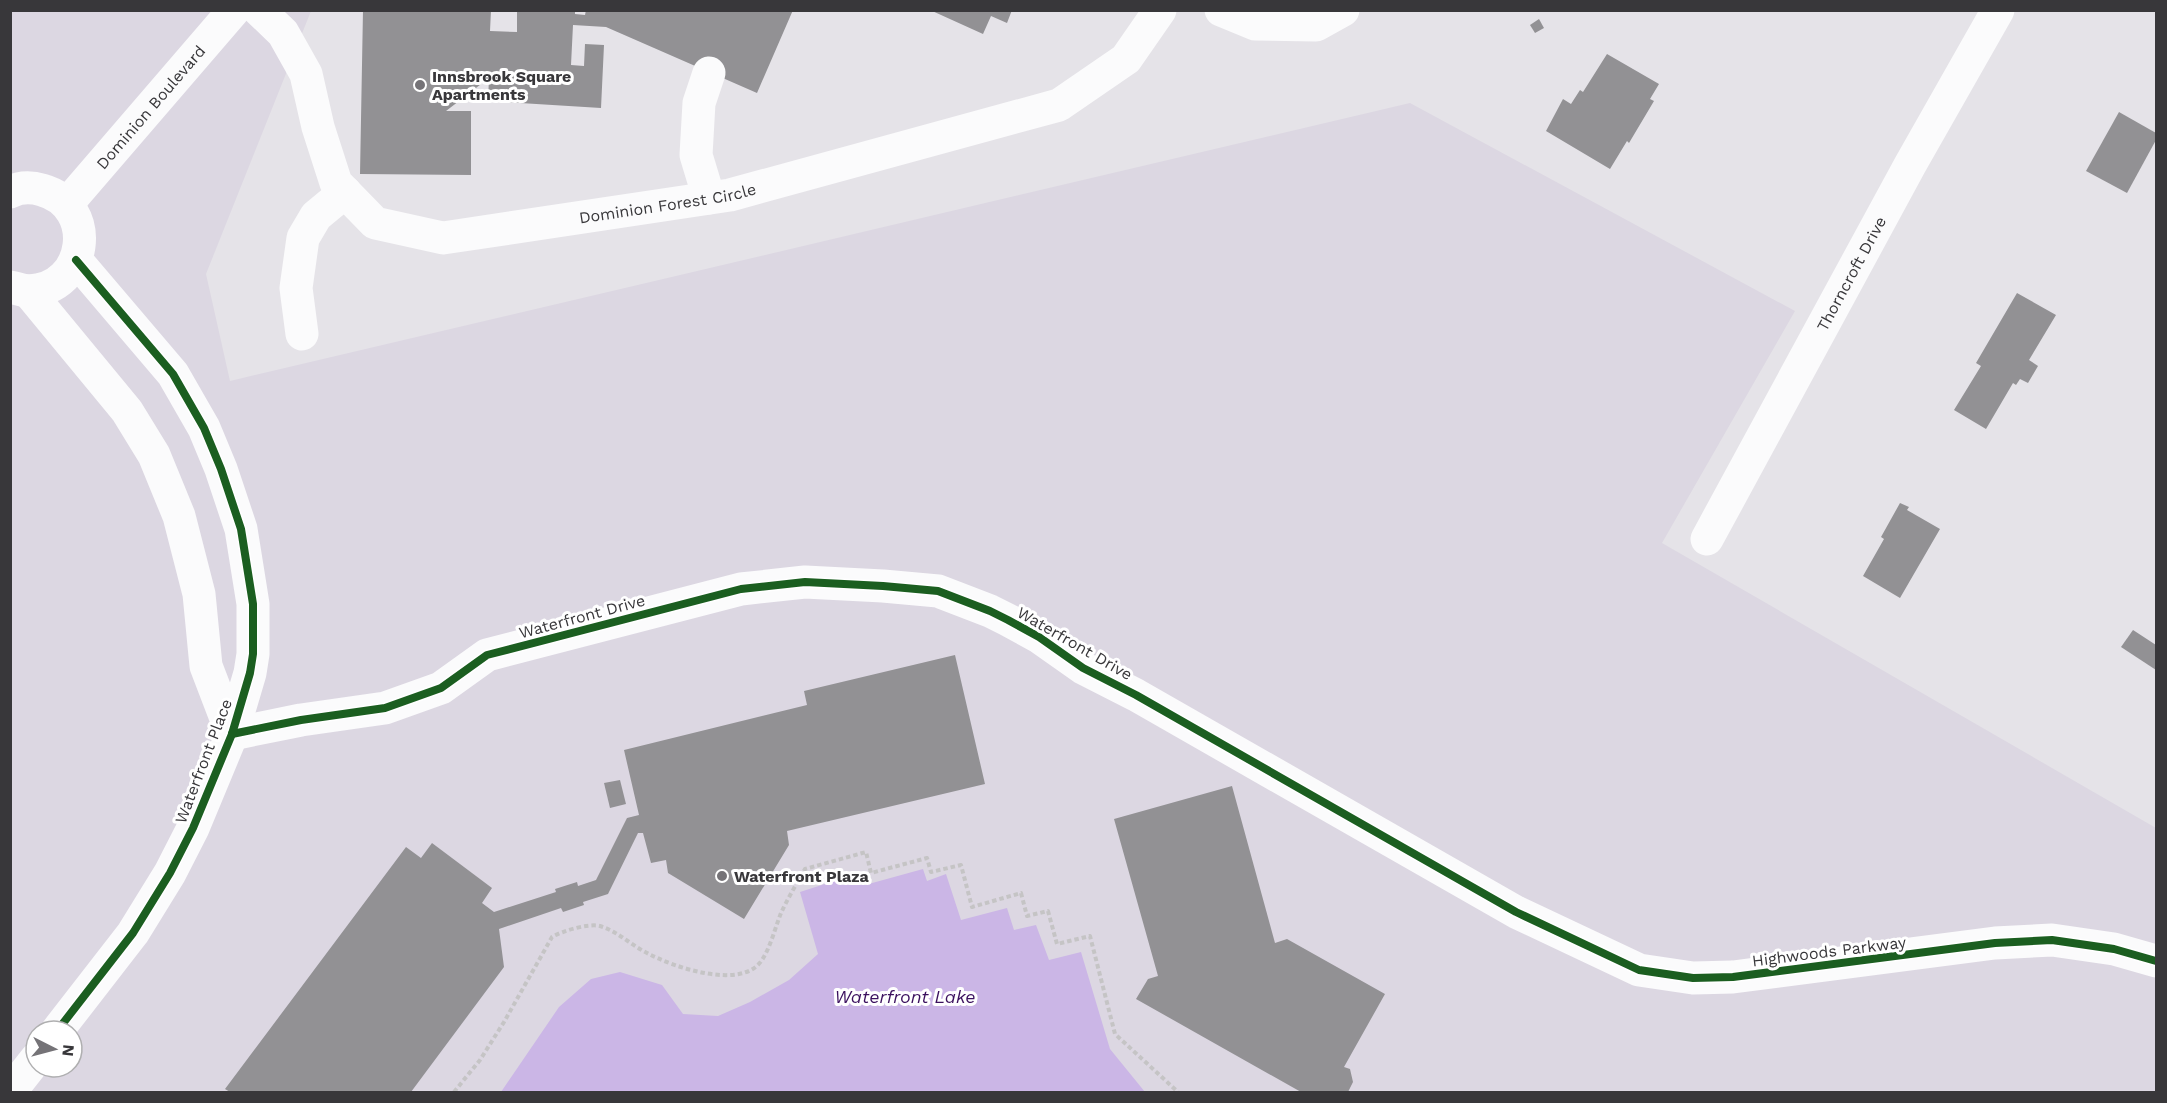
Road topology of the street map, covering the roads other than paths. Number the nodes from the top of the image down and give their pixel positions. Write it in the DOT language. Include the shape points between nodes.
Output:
graph roads {
  1 [pos="234,10"];
  2 [pos="260,10"];
  3 [pos="1160,10"];
  4 [pos="1221,10"];
  5 [pos="1343,10"];
  6 [pos="1998,10"];
  7 [pos="710,73"];
  8 [pos="10,192"];
  9 [pos="345,192"];
  10 [pos="709,198"];
  11 [pos="67,204"];
  12 [pos="76,260"];
  13 [pos="19,289"];
  14 [pos="302,334"];
  15 [pos="1707,539"];
  16 [pos="232,734"];
  17 [pos="1516,912"];
  18 [pos="2157,961"];
  19 [pos="66,1019"];
  20 [pos="24,1074"];
  21 [pos="10,1092"];
  1 -- 11 [label="street, Dominion Boulevard"];
  2 -- 9 [label="street, Dominion Forest Circle" via="283,33 306,74 336,183"];
  3 -- 10 [label="street, Dominion Forest Circle" via="1126,59 1059,105"];
  4 -- 5 [label="street" via="1255,24 1316,25"];
  6 -- 15 [label="street, Thorncroft Drive"];
  7 -- 10 [label="street" via="699,103 696,155"];
  8 -- 11 [label="street" via="33,188 52,193"];
  9 -- 10 [label="street, Dominion Forest Circle" via="375,223 443,238"];
  9 -- 14 [label="street" via="316,216 303,238 296,288"];
  11 -- 12 [label="street" via="77,221 80,241"];
  12 -- 13 [label="street" via="64,277 47,287"];
  12 -- 16 [label="street, Waterfront Place" via="173,374 204,428 241,529 253,603 253,654"];
  13 -- 16 [label="street, Waterfront Place" via="127,411 154,455 179,516 199,594 206,666"];
  16 -- 17 [label="street, Waterfront Drive" via="385,708 441,688 487,655 741,589 805,582 938,591 990,611 1039,637 1083,668"];
  16 -- 19 [label="street, Waterfront Place" via="170,873 133,933"];
  17 -- 18 [label="street, Highwoods Parkway" via="1639,970 1693,978 1732,977 1995,943 2052,940 2114,949"];
  20 -- 21 [label="street"];
}
